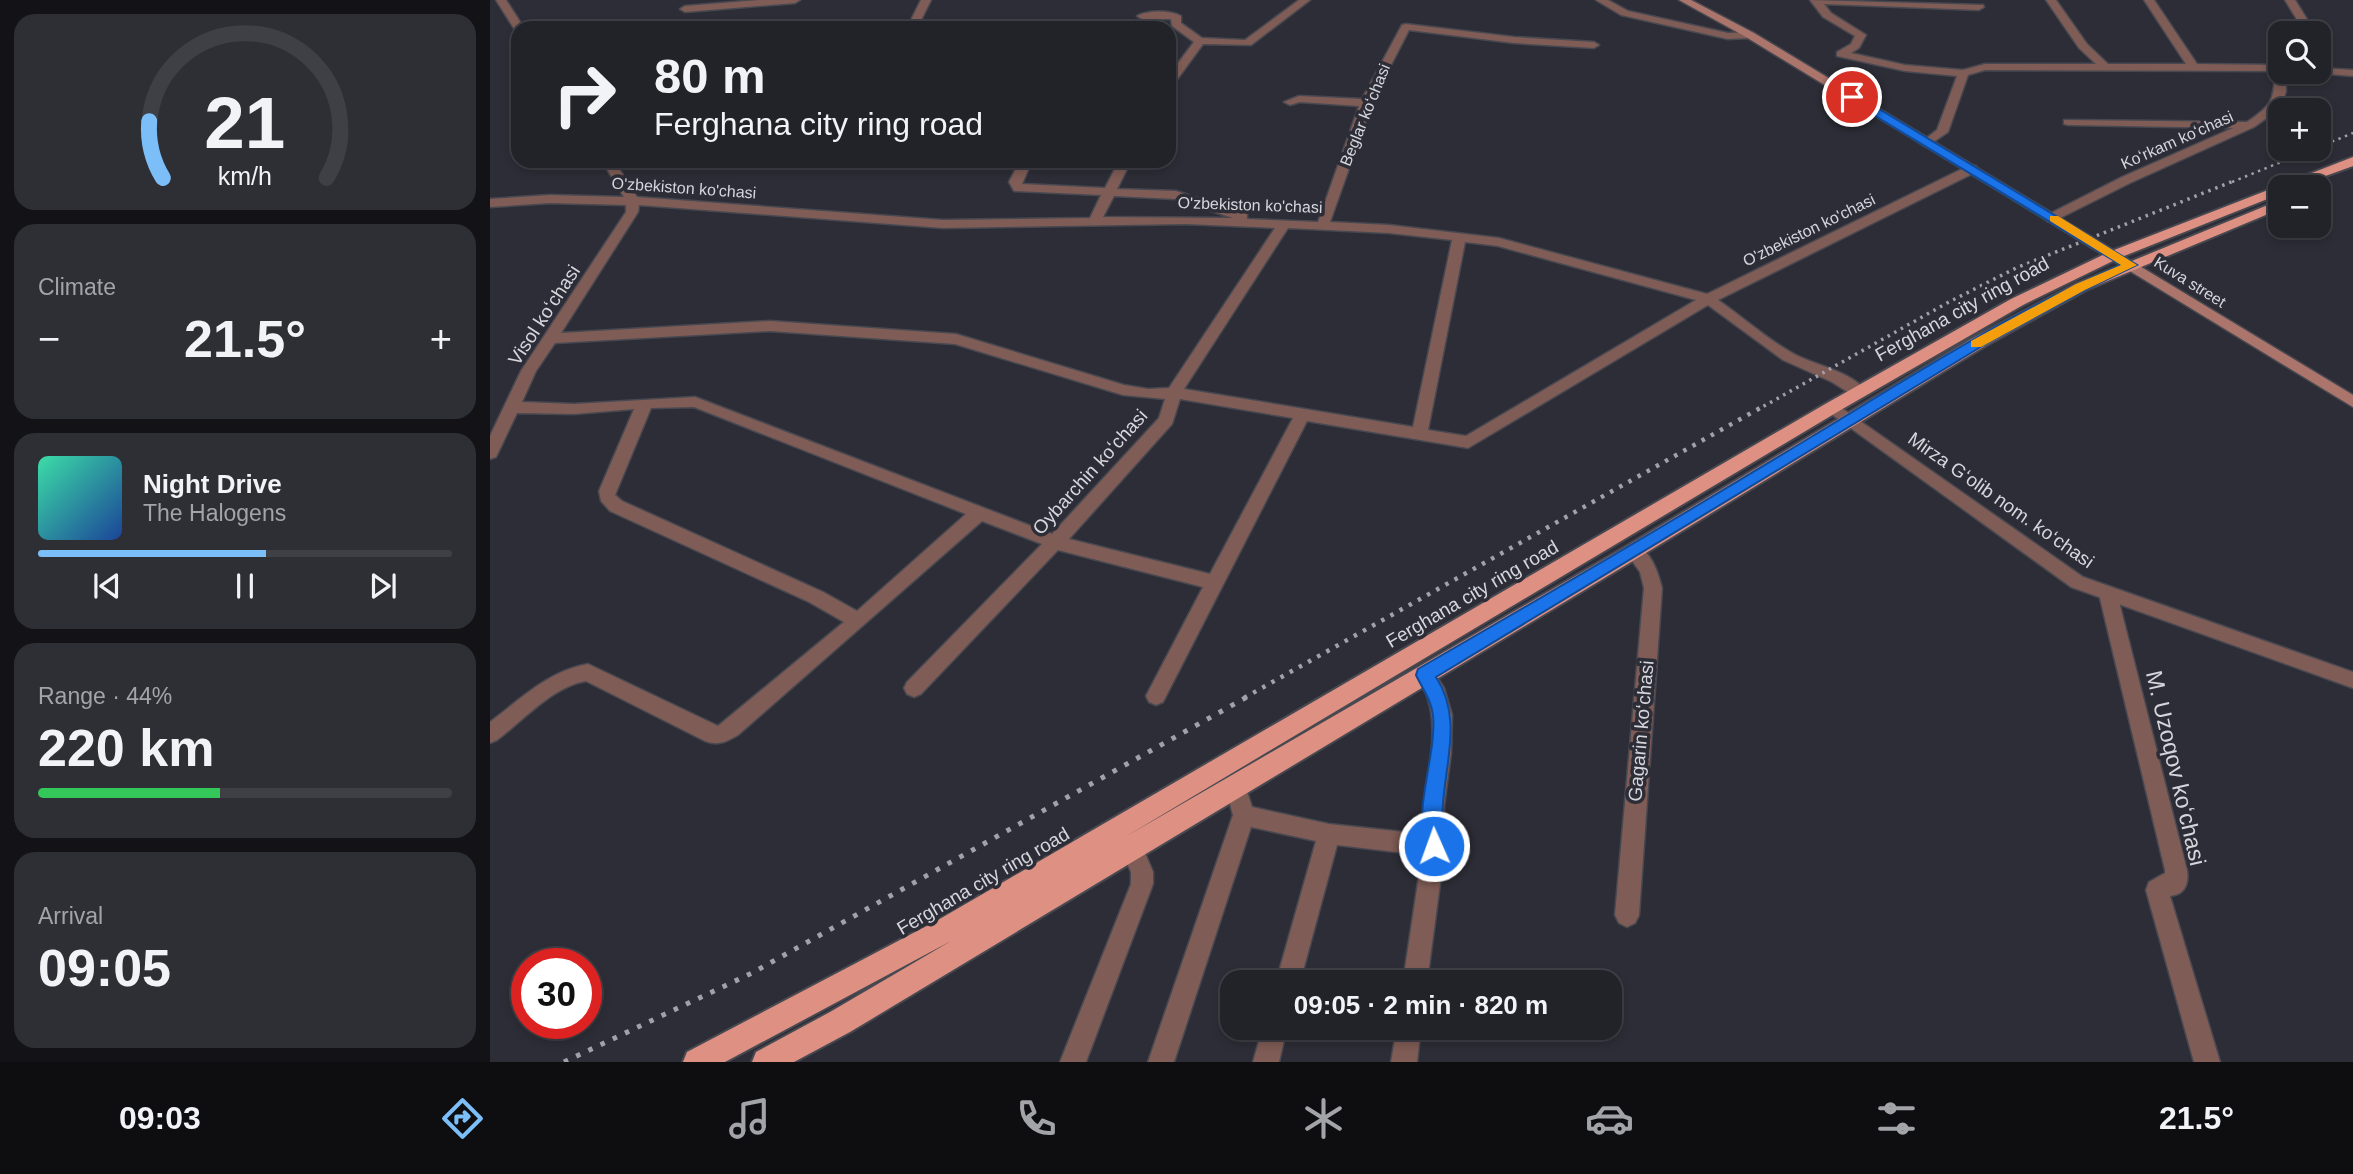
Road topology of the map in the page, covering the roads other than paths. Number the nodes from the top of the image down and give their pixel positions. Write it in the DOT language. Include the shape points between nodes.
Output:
graph roads {
  1 [pos="501,0"];
  2 [pos="795,0"];
  3 [pos="926,0"];
  4 [pos="1305,0"];
  5 [pos="1601,0"];
  6 [pos="1684,0"];
  7 [pos="1815,0"];
  8 [pos="2051,0"];
  9 [pos="2149,0"];
  10 [pos="2290,0"];
  11 [pos="1979,7"];
  12 [pos="685,9"];
  13 [pos="1142,16"];
  14 [pos="514,21"];
  15 [pos="916,21"];
  16 [pos="2303,21"];
  17 [pos="1750,35"];
  18 [pos="1200,41"];
  19 [pos="1594,45"];
  20 [pos="2105,67"];
  21 [pos="2193,67"];
  22 [pos="2268,68"];
  23 [pos="1176,71"];
  24 [pos="2331,72"];
  25 [pos="1963,74"];
  26 [pos="2353,74"];
  27 [pos="2280,84"];
  28 [pos="1290,102"];
  29 [pos="1366,103"];
  30 [pos="2068,122"];
  31 [pos="2250,125"];
  32 [pos="1926,143"];
  33 [pos="2353,161"];
  34 [pos="612,168"];
  35 [pos="1022,168"];
  36 [pos="1122,168"];
  37 [pos="1972,169"];
  38 [pos="2353,174"];
  39 [pos="2316,175"];
  40 [pos="2331,183"];
  41 [pos="1109,193"];
  42 [pos="2268,194"];
  43 [pos="633,201"];
  44 [pos="490,203"];
  45 [pos="2268,208"];
  46 [pos="2052,218"];
  47 [pos="1249,221"];
  48 [pos="1094,222"];
  49 [pos="1285,223"];
  50 [pos="1323,225"];
  51 [pos="1460,236"];
  52 [pos="2123,260"];
  53 [pos="1708,299"];
  54 [pos="551,338"];
  55 [pos="1859,392"];
  56 [pos="1174,393"];
  57 [pos="2353,402"];
  58 [pos="645,403"];
  59 [pos="512,407"];
  60 [pos="1833,407"];
  61 [pos="1302,416"];
  62 [pos="1852,420"];
  63 [pos="495,430"];
  64 [pos="1419,434"];
  65 [pos="490,453"];
  66 [pos="979,513"];
  67 [pos="1055,542"];
  68 [pos="1634,551"];
  69 [pos="1216,583"];
  70 [pos="2108,594"];
  71 [pos="858,621"];
  72 [pos="1425,675"];
  73 [pos="2353,680"];
  74 [pos="914,688"];
  75 [pos="1156,696"];
  76 [pos="490,734"];
  77 [pos="1236,786"];
  78 [pos="1244,815"];
  79 [pos="1329,834"];
  80 [pos="1434,846"];
  81 [pos="1131,847"];
  82 [pos="1627,915"];
  83 [pos="1291,970"];
  84 [pos="1417,970"];
  85 [pos="1272,1040"];
  86 [pos="1407,1040"];
  87 [pos="697,1062"];
  88 [pos="766,1062"];
  89 [pos="1073,1062"];
  90 [pos="1161,1062"];
  91 [pos="1266,1062"];
  92 [pos="1404,1062"];
  93 [pos="2207,1062"];
  1 -- 14 [label="street"];
  2 -- 12 [label="street"];
  3 -- 15 [label="street"];
  4 -- 18 [label="street" via="1247,43"];
  5 -- 17 [label="street" via="1625,13 1727,36"];
  6 -- 17 [label="main road, Kuva street"];
  7 -- 11 [label="street"];
  7 -- 25 [label="street" via="1827,15 1861,35 1855,46 1841,54"];
  8 -- 20 [label="street" via="2083,46"];
  9 -- 21 [label="street"];
  10 -- 16 [label="street"];
  13 -- 18 [label="street" via="1176,16 1180,29"];
  17 -- 32 [label="main road, Kuva street"];
  18 -- 23 [label="street"];
  19 -- 29 [label="street, Beglar koʻchasi" via="1409,26"];
  20 -- 21 [label="street"];
  20 -- 25 [label="street" via="1985,67"];
  21 -- 22 [label="street"];
  24 -- 26 [label="street"];
  25 -- 32 [label="street" via="1942,132"];
  27 -- 31 [label="street, Koʻrkam koʻchasi" via="2275,108"];
  28 -- 29 [label="street"];
  29 -- 50 [label="street, Beglar koʻchasi"];
  30 -- 31 [label="street"];
  31 -- 46 [label="street, Koʻrkam koʻchasi"];
  32 -- 37 [label="main road, Kuva street"];
  33 -- 39 [label="highway, Ferghana city ring road"];
  34 -- 43 [label="street"];
  35 -- 41 [label="street" via="1015,182 1018,188"];
  36 -- 41 [label="street"];
  37 -- 46 [label="main road, Kuva street"];
  37 -- 53 [label="street, O'zbekiston ko'chasi"];
  38 -- 40 [label="highway"];
  41 -- 47 [label="street" via="1176,195"];
  41 -- 48 [label="street"];
  42 -- 52 [label="highway, Ferghana city ring road"];
  43 -- 44 [label="street, O'zbekiston ko'chasi"];
  43 -- 48 [label="street, O'zbekiston ko'chasi" via="920,223"];
  43 -- 54 [label="street, Visol koʻchasi" via="625,226"];
  45 -- 52 [label="highway, Ferghana city ring road"];
  46 -- 52 [label="main road, Kuva street"];
  47 -- 48 [label="street, O'zbekiston ko'chasi"];
  47 -- 49 [label="street, O'zbekiston ko'chasi"];
  49 -- 50 [label="street, O'zbekiston ko'chasi"];
  49 -- 56 [label="street, Oybarchin koʻchasi"];
  50 -- 51 [label="street, O'zbekiston ko'chasi"];
  51 -- 53 [label="street, O'zbekiston ko'chasi" via="1499,242"];
  51 -- 64 [label="street"];
  52 -- 55 [label="highway, Ferghana city ring road" via="2017,302"];
  52 -- 57 [label="main road, Kuva street"];
  52 -- 62 [label="highway, Ferghana city ring road"];
  53 -- 55 [label="street" via="1788,357"];
  53 -- 64 [label="street" via="1468,442"];
  54 -- 56 [label="street" via="770,326 956,339 1123,390"];
  54 -- 59 [label="street, Visol koʻchasi"];
  55 -- 60 [label="highway, Ferghana city ring road"];
  56 -- 61 [label="street"];
  56 -- 67 [label="street, Oybarchin koʻchasi" via="1166,420"];
  58 -- 59 [label="street" via="574,409"];
  58 -- 66 [label="street" via="695,402"];
  58 -- 71 [label="street" via="607,491 610,502"];
  59 -- 63 [label="street, Visol koʻchasi"];
  60 -- 62 [label="street, Mirza G‘olib nom. ko‘chasi"];
  60 -- 87 [label="highway, Ferghana city ring road" via="947,929"];
  61 -- 64 [label="street"];
  61 -- 69 [label="street"];
  62 -- 68 [label="highway, Ferghana city ring road"];
  62 -- 70 [label="street, Mirza G‘olib nom. ko‘chasi" via="2070,578"];
  63 -- 65 [label="street, Visol koʻchasi"];
  66 -- 67 [label="street"];
  66 -- 71 [label="street"];
  67 -- 69 [label="street"];
  67 -- 74 [label="street, Oybarchin koʻchasi"];
  68 -- 72 [label="highway, Ferghana city ring road"];
  68 -- 82 [label="street, Gagarin koʻchasi" via="1648,570 1653,588"];
  69 -- 75 [label="street"];
  70 -- 73 [label="street, Mirza G‘olib nom. ko‘chasi"];
  70 -- 93 [label="street, M. Uzoqov koʻchasi" via="2176,870 2173,885 2164,884 2157,890"];
  71 -- 76 [label="street" via="720,735 588,671 561,678"];
  72 -- 77 [label="highway, Ferghana city ring road"];
  72 -- 80 [label="street" via="1437,694 1442,715"];
  77 -- 78 [label="street"];
  77 -- 81 [label="highway, Ferghana city ring road"];
  78 -- 79 [label="street"];
  78 -- 90 [label="street"];
  79 -- 80 [label="street"];
  79 -- 83 [label="street"];
  80 -- 84 [label="street"];
  81 -- 88 [label="highway, Ferghana city ring road" via="841,1022"];
  81 -- 89 [label="street" via="1142,884"];
  85 -- 91 [label="street"];
  86 -- 92 [label="street"];
}
